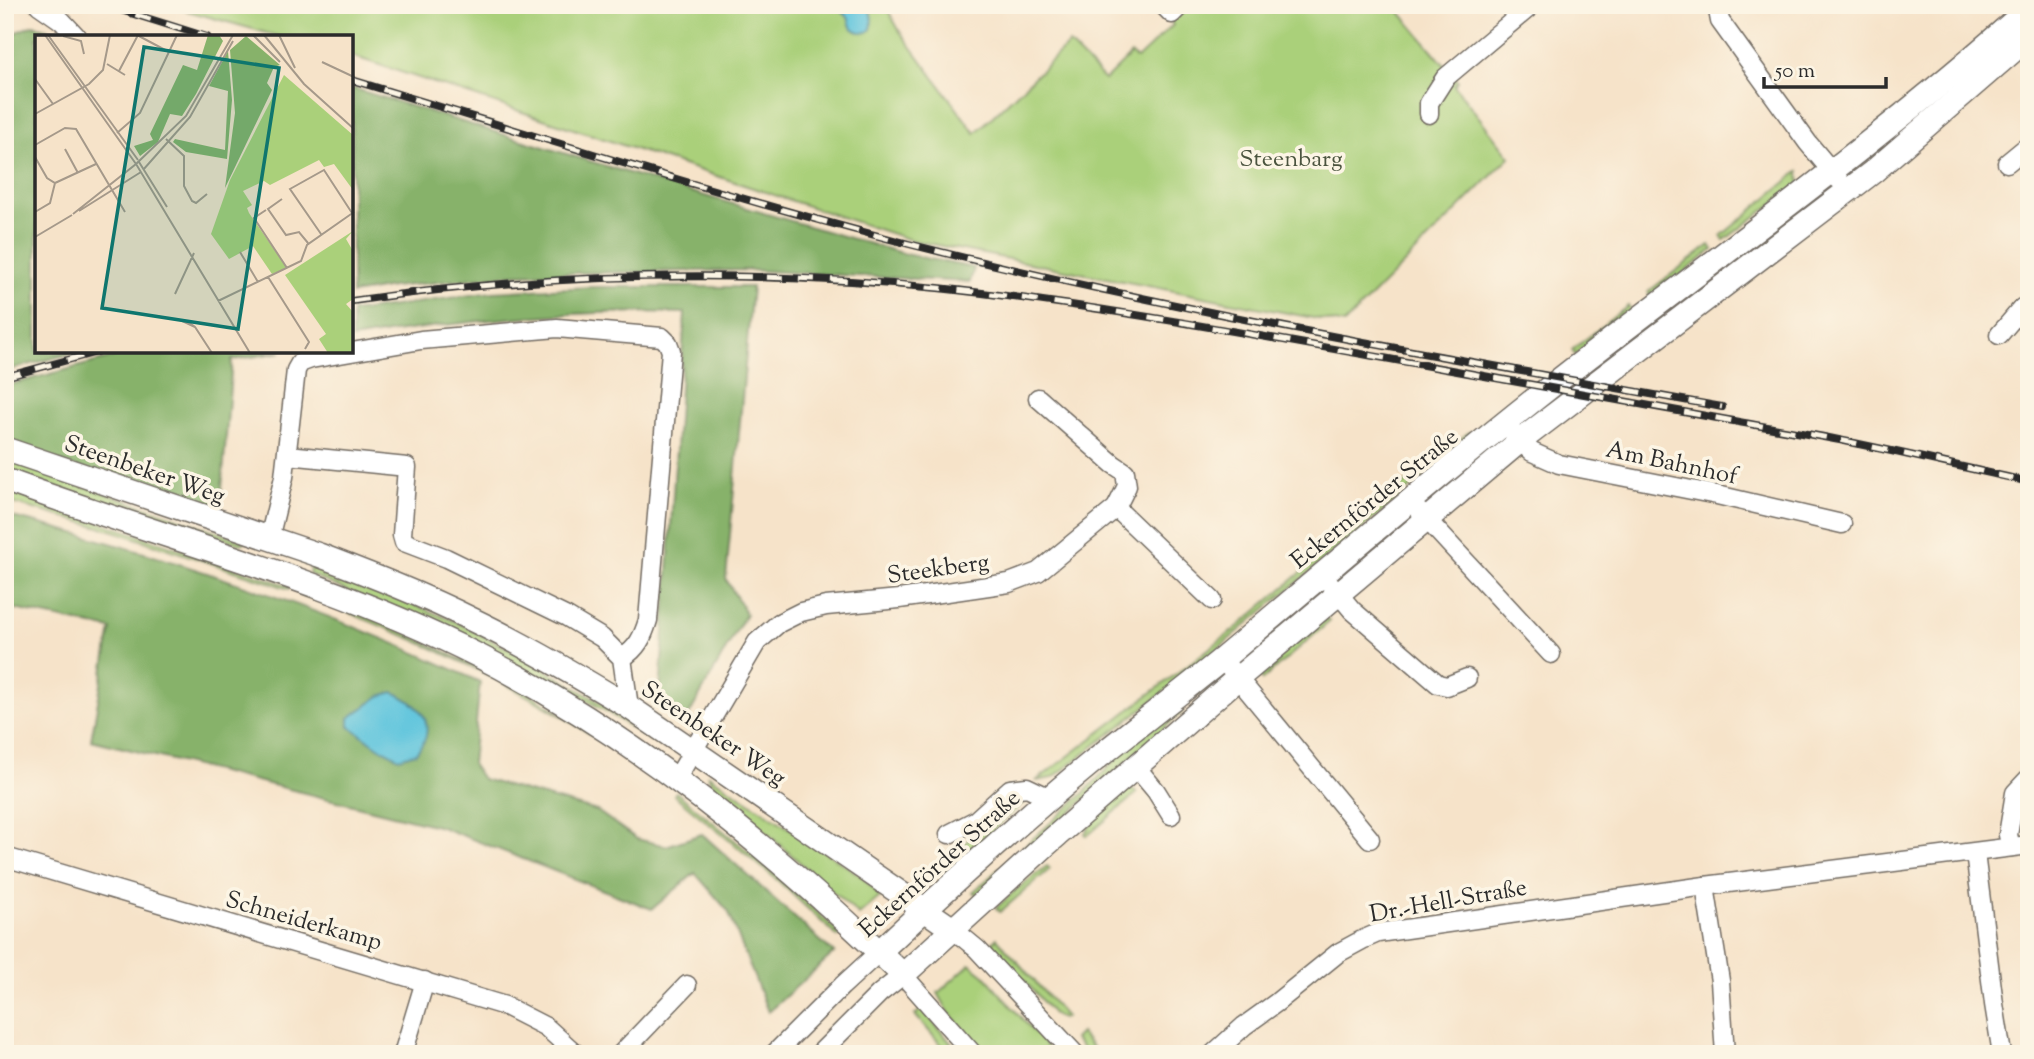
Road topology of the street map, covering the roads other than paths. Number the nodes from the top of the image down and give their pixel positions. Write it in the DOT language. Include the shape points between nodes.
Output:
graph roads {
  1 [pos="39,5"];
  2 [pos="1163,5"];
  3 [pos="1181,5"];
  4 [pos="1532,5"];
  5 [pos="1717,5"];
  6 [pos="2029,8"];
  7 [pos="75,35"];
  8 [pos="2029,37"];
  9 [pos="1429,114"];
  10 [pos="2029,154"];
  11 [pos="2007,163"];
  12 [pos="1832,172"];
  13 [pos="1847,191"];
  14 [pos="2029,307"];
  15 [pos="1999,335"];
  16 [pos="354,352"];
  17 [pos="340,354"];
  18 [pos="1038,398"];
  19 [pos="1513,433"];
  20 [pos="5,449"];
  21 [pos="288,455"];
  22 [pos="5,480"];
  23 [pos="1411,501"];
  24 [pos="1116,508"];
  25 [pos="1427,520"];
  26 [pos="1842,524"];
  27 [pos="269,539"];
  28 [pos="259,567"];
  29 [pos="1322,574"];
  30 [pos="1338,594"];
  31 [pos="1212,600"];
  32 [pos="1551,654"];
  33 [pos="622,658"];
  34 [pos="1222,659"];
  35 [pos="1467,678"];
  36 [pos="1238,679"];
  37 [pos="629,707"];
  38 [pos="693,750"];
  39 [pos="1136,767"];
  40 [pos="677,778"];
  41 [pos="2029,778"];
  42 [pos="1050,798"];
  43 [pos="1171,815"];
  44 [pos="949,835"];
  45 [pos="1370,839"];
  46 [pos="2029,845"];
  47 [pos="2011,848"];
  48 [pos="1975,853"];
  49 [pos="7,864"];
  50 [pos="1696,888"];
  51 [pos="925,909"];
  52 [pos="954,930"];
  53 [pos="879,952"];
  54 [pos="903,975"];
  55 [pos="425,981"];
  56 [pos="687,985"];
  57 [pos="404,1054"];
  58 [pos="576,1054"];
  59 [pos="621,1054"];
  60 [pos="774,1054"];
  61 [pos="818,1054"];
  62 [pos="973,1054"];
  63 [pos="1075,1054"];
  64 [pos="1213,1054"];
  65 [pos="1725,1054"];
  66 [pos="2002,1054"];
  1 -- 7 [label="street"];
  2 -- 3 [label="street" via="1172,14"];
  4 -- 9 [label="street" via="1445,78 1429,103"];
  5 -- 12 [label="street" via="1720,21"];
  6 -- 12 [label="main road, Eckernförder Straße"];
  8 -- 13 [label="main road, Eckernförder Straße"];
  10 -- 11 [label="street" via="2024,149"];
  12 -- 13 [label="street"];
  12 -- 19 [label="main road, Eckernförder Straße" via="1587,358"];
  13 -- 19 [label="main road, Eckernförder Straße"];
  14 -- 15 [label="street" via="2022,308"];
  16 -- 33 [label="street" via="421,340 557,328 662,337 668,342 671,351 648,620 637,646"];
  17 -- 21 [label="street" via="300,363 296,370"];
  18 -- 24 [label="street" via="1125,472 1127,486"];
  19 -- 23 [label="main road, Eckernförder Straße"];
  19 -- 25 [label="main road, Eckernförder Straße"];
  19 -- 26 [label="street, Am Bahnhof" via="1532,453 1559,464"];
  20 -- 27 [label="main road, Steenbeker Weg"];
  21 -- 27 [label="street"];
  21 -- 33 [label="street" via="407,467 404,542 566,617 609,643"];
  22 -- 28 [label="main road"];
  23 -- 25 [label="street"];
  23 -- 29 [label="main road, Eckernförder Straße"];
  24 -- 31 [label="street"];
  24 -- 38 [label="street, Steekberg" via="1038,572 1009,583 825,606 801,611 779,623 757,642"];
  25 -- 30 [label="main road, Eckernförder Straße"];
  25 -- 32 [label="street"];
  27 -- 28 [label="main road"];
  27 -- 37 [label="main road, Steenbeker Weg" via="364,572 473,620"];
  28 -- 40 [label="main road" via="332,592 476,654 561,700"];
  29 -- 30 [label="street"];
  29 -- 34 [label="main road, Eckernförder Straße"];
  30 -- 35 [label="street" via="1438,684 1447,686"];
  30 -- 36 [label="main road, Eckernförder Straße"];
  33 -- 37 [label="street"];
  34 -- 36 [label="street"];
  34 -- 42 [label="main road, Eckernförder Straße"];
  36 -- 39 [label="main road, Eckernförder Straße"];
  36 -- 45 [label="street"];
  37 -- 38 [label="main road, Steenbeker Weg"];
  38 -- 40 [label="street, Steekberg"];
  38 -- 51 [label="main road, Steenbeker Weg"];
  39 -- 43 [label="street"];
  39 -- 52 [label="main road, Eckernförder Straße"];
  40 -- 53 [label="main road" via="784,864"];
  41 -- 47 [label="street" via="2015,793 2008,835"];
  42 -- 44 [label="street" via="1027,787 1010,789 976,820"];
  42 -- 51 [label="main road, Eckernförder Straße"];
  46 -- 47 [label="street, Dr.-Hell-Straße"];
  47 -- 48 [label="street, Dr.-Hell-Straße"];
  48 -- 50 [label="street, Dr.-Hell-Straße"];
  48 -- 66 [label="street"];
  49 -- 55 [label="street, Schneiderkamp"];
  50 -- 64 [label="street, Dr.-Hell-Straße" via="1378,933 1338,953"];
  50 -- 65 [label="street" via="1720,981"];
  51 -- 52 [label="main road, Steenbeker Weg"];
  51 -- 53 [label="main road, Eckernförder Straße"];
  52 -- 54 [label="main road, Eckernförder Straße"];
  52 -- 63 [label="street, Steenbeker Weg" via="977,948"];
  53 -- 54 [label="main road"];
  53 -- 60 [label="street, Eckernförder Straße"];
  54 -- 61 [label="street, Eckernförder Straße"];
  54 -- 62 [label="street"];
  55 -- 57 [label="street"];
  55 -- 58 [label="street, Schneiderkamp" via="505,1006 546,1027"];
  56 -- 59 [label="street"];
}
